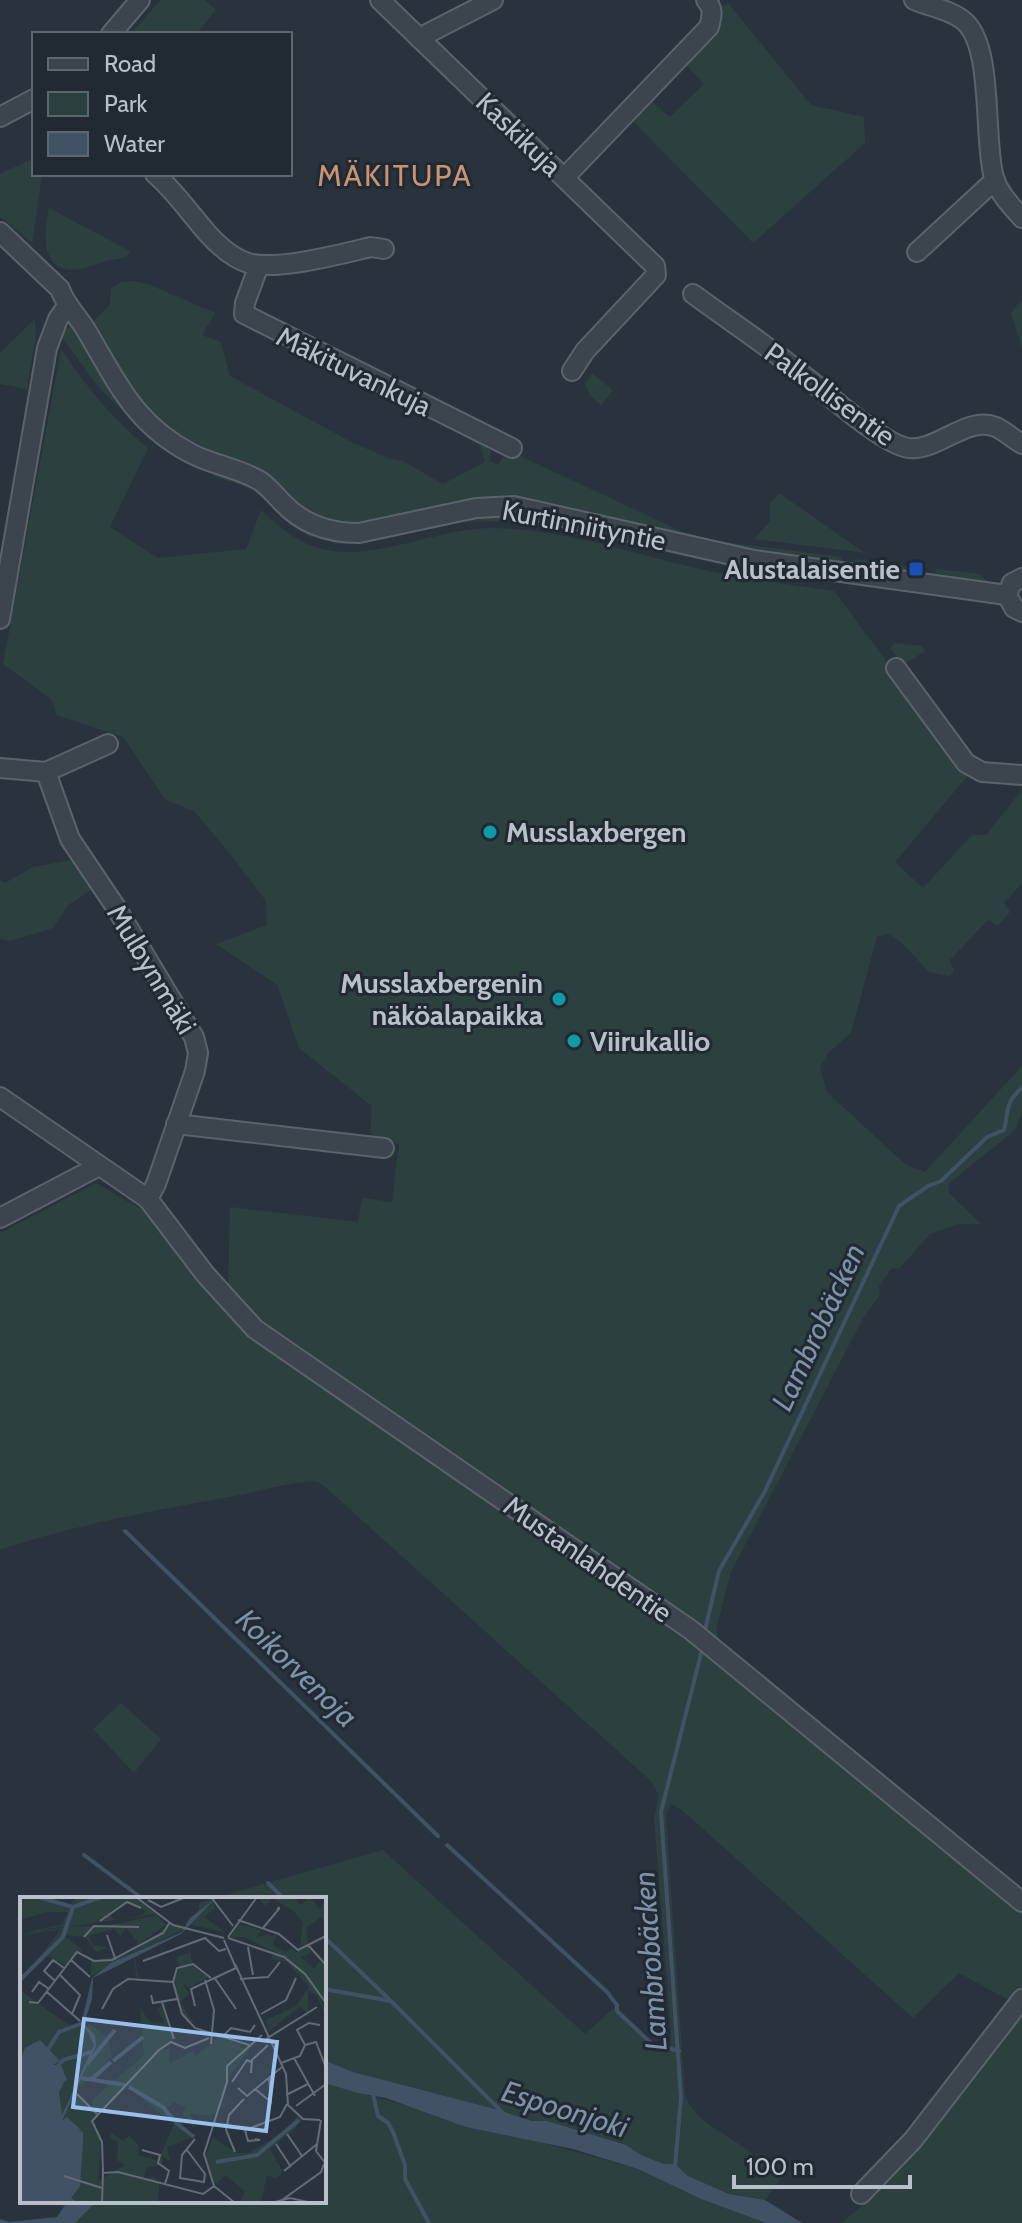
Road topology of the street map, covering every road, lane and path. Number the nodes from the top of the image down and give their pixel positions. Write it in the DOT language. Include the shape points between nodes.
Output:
graph roads {
  1 [pos="140,0"];
  2 [pos="380,0"];
  3 [pos="493,0"];
  4 [pos="914,0"];
  5 [pos="709,7"];
  6 [pos="113,32"];
  7 [pos="419,38"];
  8 [pos="32,100"];
  9 [pos="0,117"];
  10 [pos="157,176"];
  11 [pos="565,177"];
  12 [pos="995,180"];
  13 [pos="1022,218"];
  14 [pos="0,232"];
  15 [pos="0,248"];
  16 [pos="374,249"];
  17 [pos="917,252"];
  18 [pos="259,265"];
  19 [pos="693,294"];
  20 [pos="66,303"];
  21 [pos="572,371"];
  22 [pos="1022,444"];
  23 [pos="512,448"];
  24 [pos="1022,578"];
  25 [pos="1007,595"];
  26 [pos="1022,612"];
  27 [pos="0,615"];
  28 [pos="907,674"];
  29 [pos="108,744"];
  30 [pos="0,768"];
  31 [pos="46,772"];
  32 [pos="1022,775"];
  33 [pos="0,1097"];
  34 [pos="176,1124"];
  35 [pos="384,1148"];
  36 [pos="99,1166"];
  37 [pos="148,1199"];
  38 [pos="0,1218"];
  39 [pos="1022,1902"];
  40 [pos="1022,1999"];
  41 [pos="861,2194"];
  1 -- 6 [label="street"];
  2 -- 7 [label="street, Kaskikuja"];
  3 -- 7 [label="street"];
  4 -- 12 [label="street" via="954,14 977,41"];
  5 -- 11 [label="street" via="709,27"];
  7 -- 11 [label="street, Kaskikuja"];
  8 -- 9 [label="street"];
  10 -- 18 [label="street" via="228,253"];
  11 -- 21 [label="street, Kaskikuja" via="656,270"];
  12 -- 13 [label="street"];
  12 -- 17 [label="street"];
  14 -- 20 [label="street, Kurtinniityntie" via="60,289"];
  15 -- 20 [label="street, Kurtinniityntie" via="52,297"];
  16 -- 18 [label="street"];
  18 -- 23 [label="street, Mäkituvankuja" via="244,314"];
  19 -- 22 [label="street, Palkollisentie" via="897,445 921,447 984,425"];
  20 -- 25 [label="street, Kurtinniityntie" via="121,392 153,428 191,454 262,482 295,514 327,530 359,533 476,508 514,506 754,560"];
  20 -- 27 [label="street" via="47,348"];
  24 -- 25 [label="street" via="1012,583"];
  25 -- 26 [label="street" via="1010,605"];
  28 -- 32 [label="street" via="966,763 982,772"];
  29 -- 31 [label="street"];
  30 -- 31 [label="street"];
  31 -- 34 [label="street, Mulbynmäki" via="70,839 194,1037 195,1071"];
  33 -- 36 [label="street"];
  34 -- 35 [label="street"];
  34 -- 37 [label="street, Mulbynmäki"];
  36 -- 37 [label="street"];
  36 -- 38 [label="street"];
  37 -- 39 [label="street, Mustanlahdentie" via="255,1329 691,1630"];
  40 -- 41 [label="street" via="913,2140"];
}
